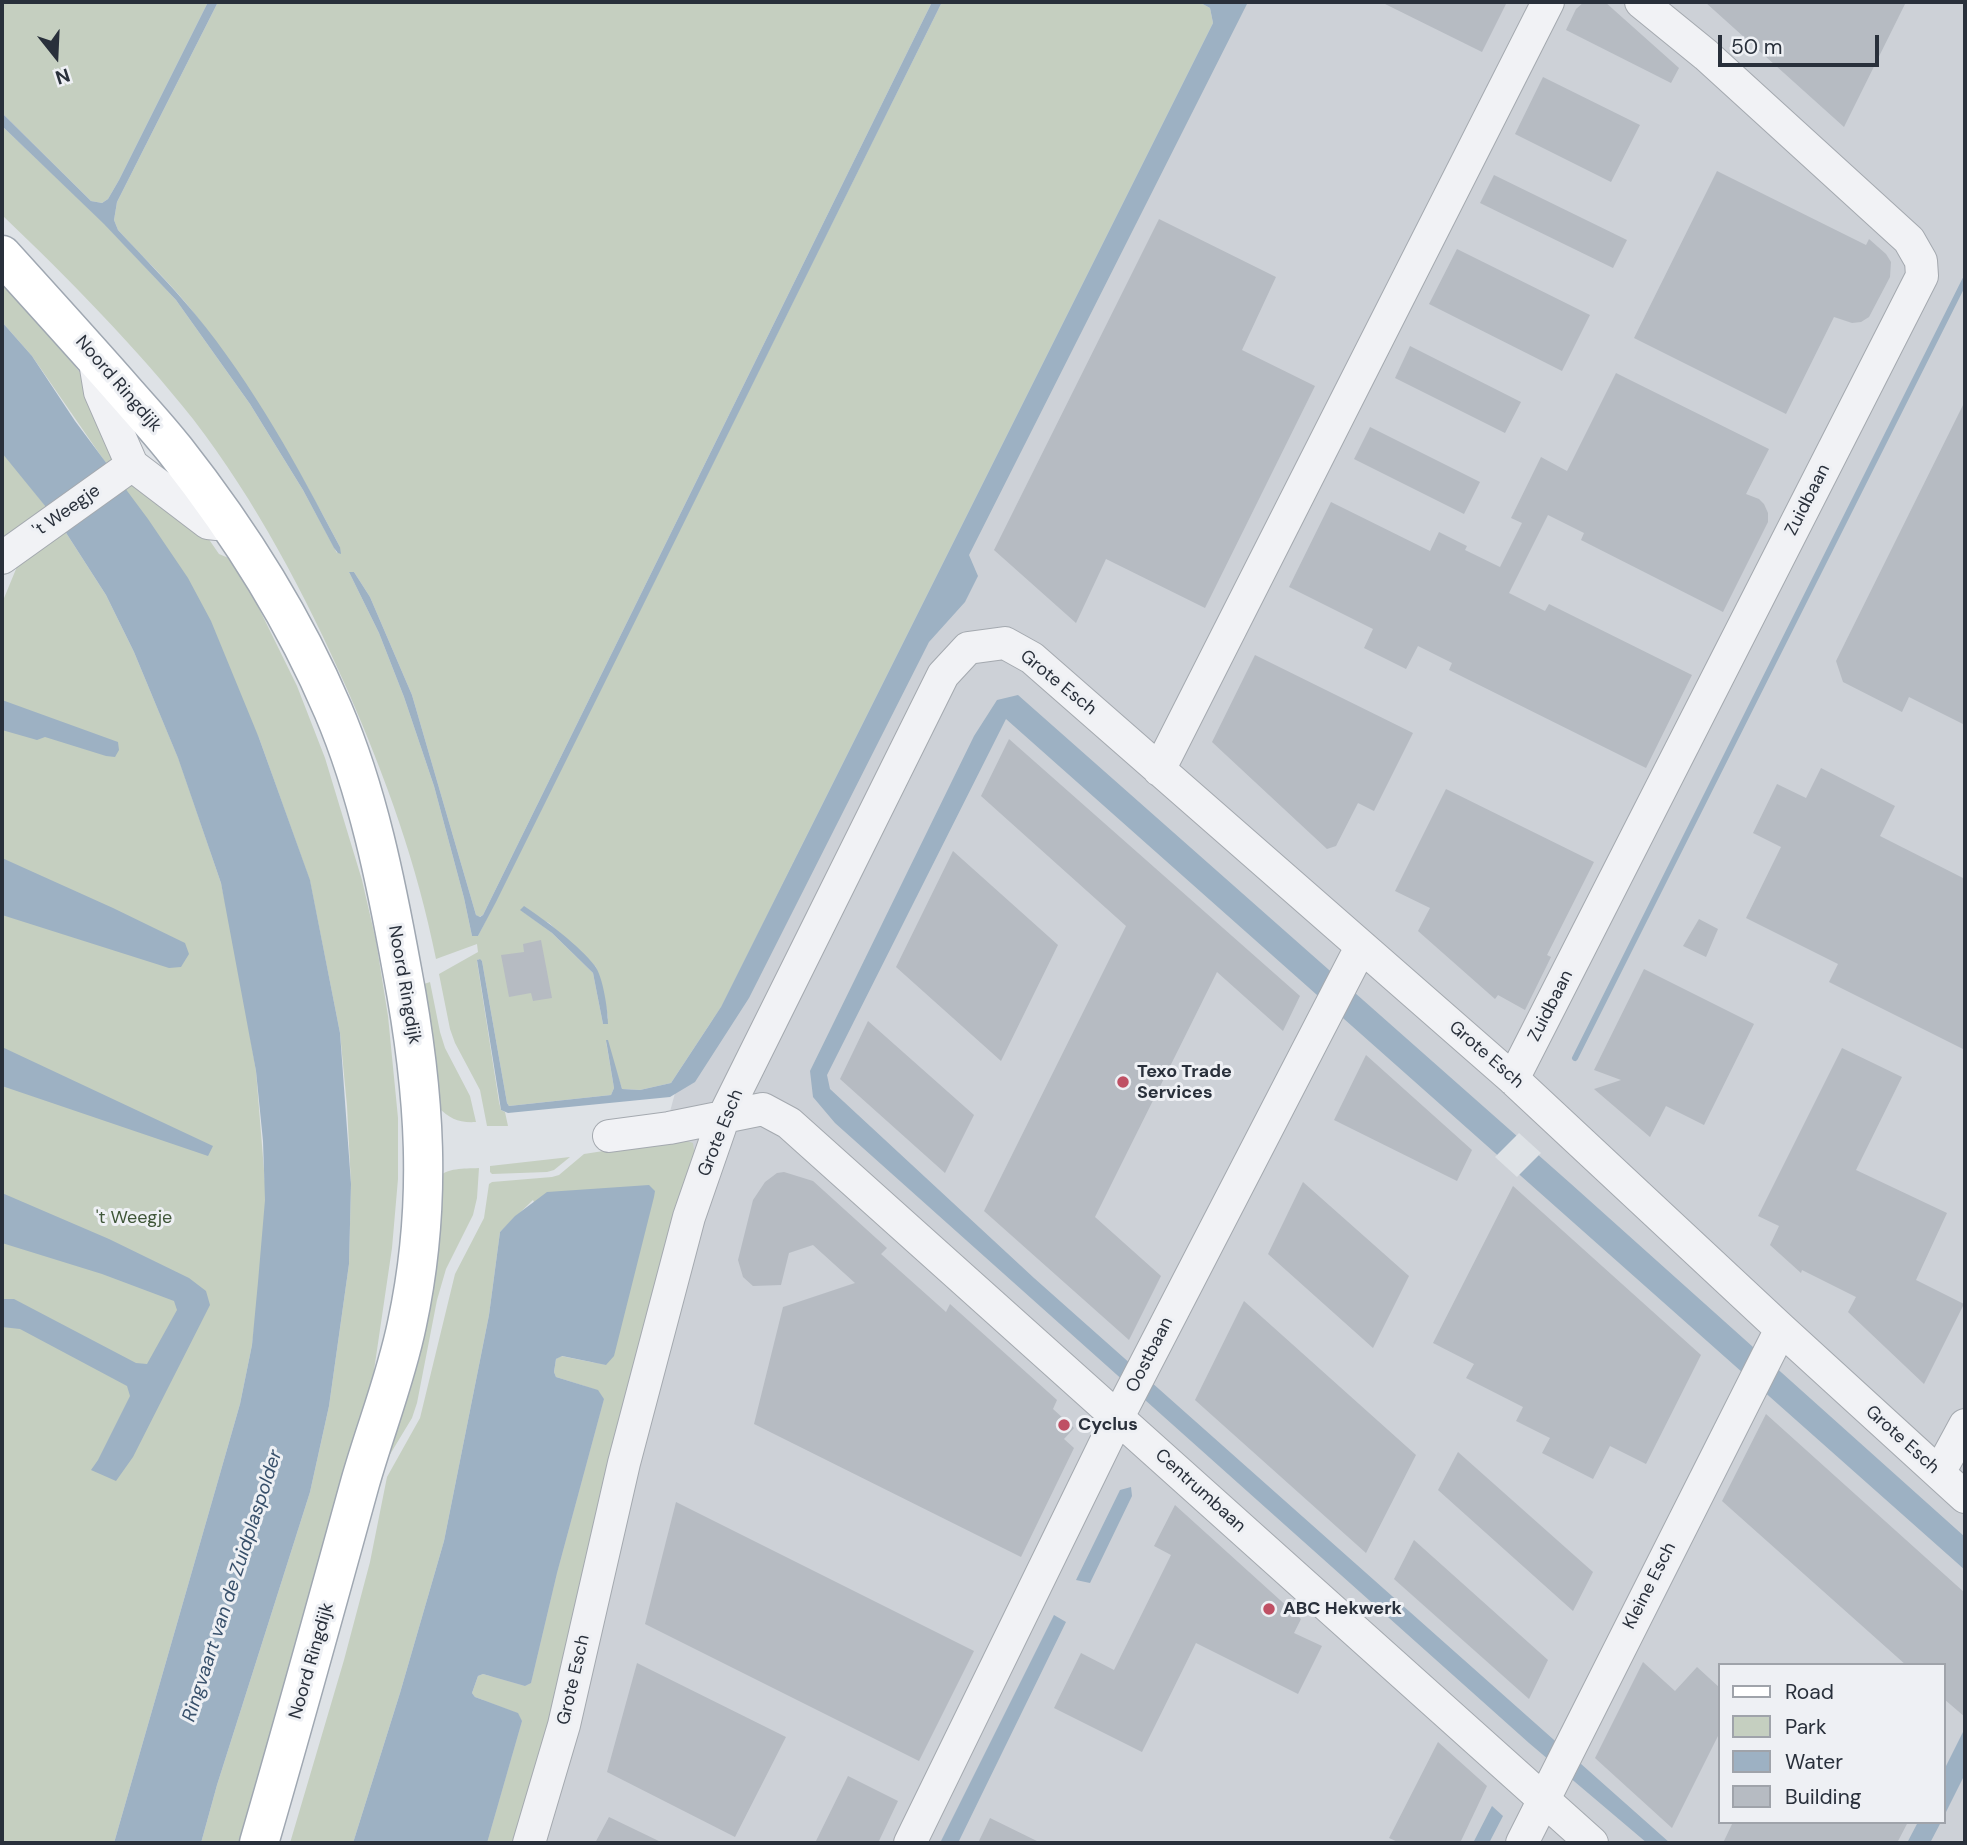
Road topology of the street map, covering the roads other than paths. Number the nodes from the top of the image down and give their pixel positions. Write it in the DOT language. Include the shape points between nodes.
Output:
graph roads {
  1 [pos="1548,2"];
  2 [pos="1642,2"];
  3 [pos="2,255"];
  4 [pos="94,356"];
  5 [pos="126,470"];
  6 [pos="227,520"];
  7 [pos="2,558"];
  8 [pos="1159,770"];
  9 [pos="1355,959"];
  10 [pos="1513,1079"];
  11 [pos="724,1116"];
  12 [pos="609,1136"];
  13 [pos="1776,1340"];
  14 [pos="1124,1406"];
  15 [pos="1965,1425"];
  16 [pos="1939,1473"];
  17 [pos="1965,1497"];
  18 [pos="1549,1787"];
  19 [pos="260,1843"];
  20 [pos="529,1843"];
  21 [pos="910,1843"];
  22 [pos="1522,1843"];
  23 [pos="1592,1843"];
  1 -- 8 [label="street"];
  2 -- 10 [label="street, Zuidbaan" via="1905,236 1917,252 1922,276"];
  3 -- 4 [label="main road, Noord Ringdijk"];
  4 -- 5 [label="street" via="100,392"];
  4 -- 6 [label="main road, Noord Ringdijk" via="174,449"];
  5 -- 6 [label="street" via="208,523"];
  5 -- 7 [label="street, 't Weegje"];
  6 -- 19 [label="main road, Noord Ringdijk" via="301,681 338,776 365,868 383,955 403,1117 403,1197 362,1478"];
  8 -- 9 [label="street, Grote Esch"];
  8 -- 11 [label="street, Grote Esch" via="1032,658 1005,643 968,648 943,676"];
  9 -- 10 [label="street, Grote Esch"];
  9 -- 14 [label="street, Oostbaan"];
  10 -- 13 [label="street, Grote Esch"];
  11 -- 12 [label="street, Centrumbaan"];
  11 -- 14 [label="street, Centrumbaan" via="763,1110 789,1123"];
  11 -- 20 [label="street, Grote Esch" via="689,1217 624,1463 564,1725"];
  13 -- 16 [label="street, Grote Esch"];
  13 -- 18 [label="street, Kleine Esch"];
  14 -- 18 [label="street, Centrumbaan"];
  14 -- 21 [label="street, Oostbaan"];
  15 -- 16 [label="street"];
  16 -- 17 [label="street, Grote Esch"];
  18 -- 22 [label="street, Kleine Esch"];
  18 -- 23 [label="street, Centrumbaan"];
}
